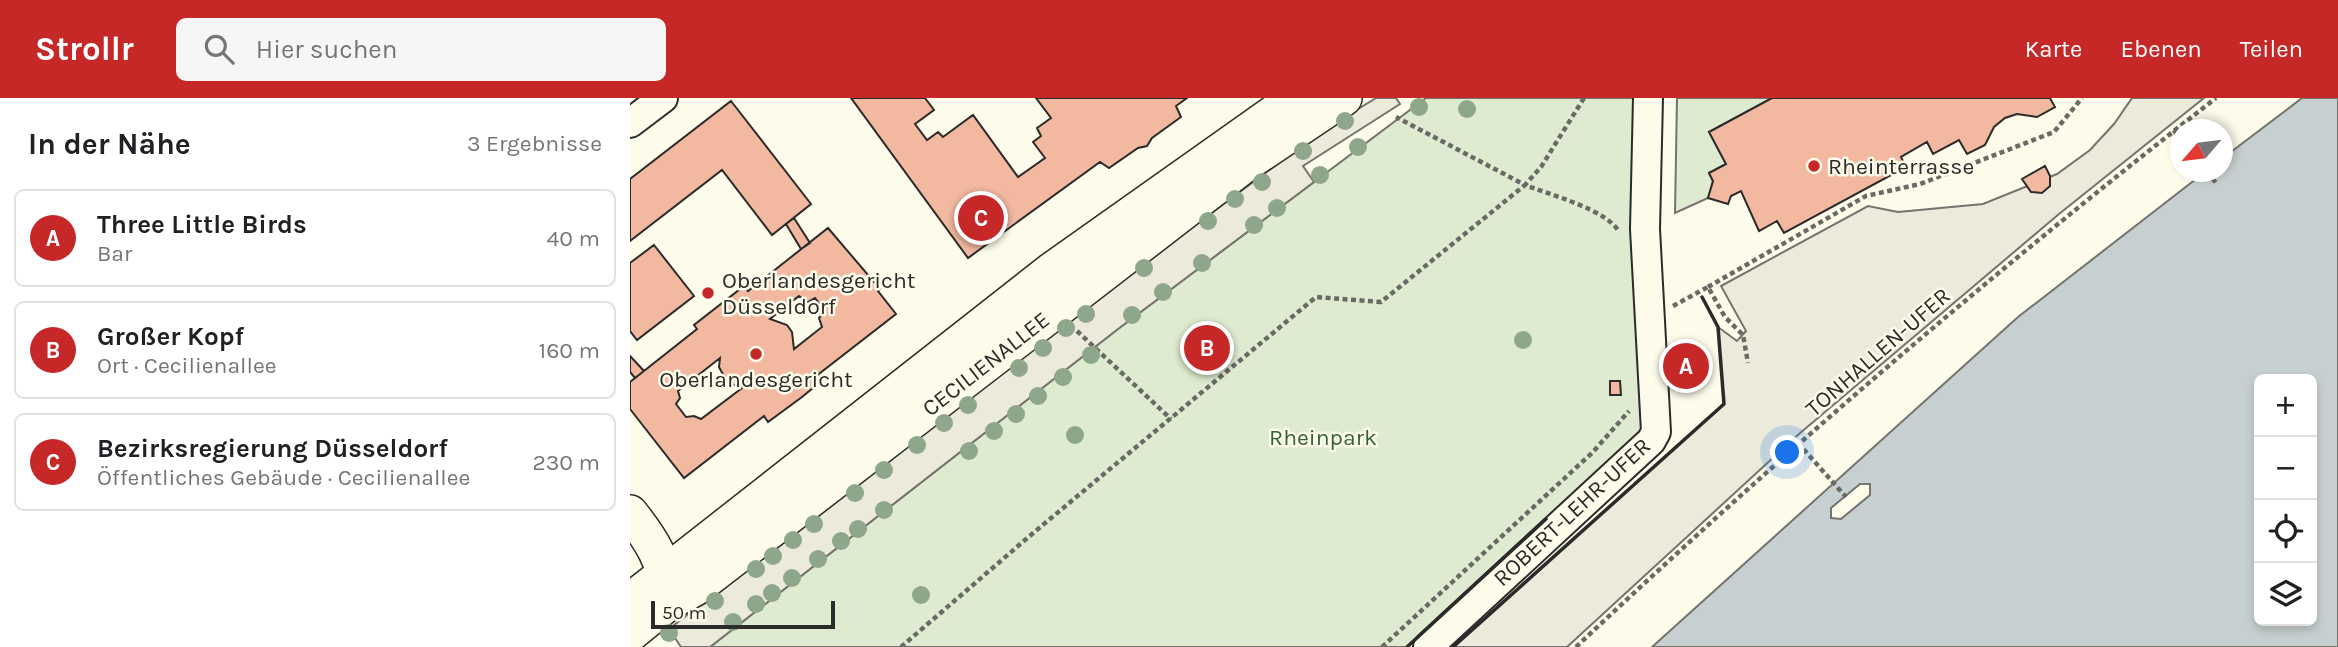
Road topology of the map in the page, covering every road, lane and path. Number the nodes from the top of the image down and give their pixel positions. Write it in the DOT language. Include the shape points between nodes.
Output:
graph roads {
  1 [pos="663,98"];
  2 [pos="1295,98"];
  3 [pos="1345,98"];
  4 [pos="1584,98"];
  5 [pos="1648,98"];
  6 [pos="2082,98"];
  7 [pos="2216,98"];
  8 [pos="1396,117"];
  9 [pos="2189,119"];
  10 [pos="630,123"];
  11 [pos="2170,134"];
  12 [pos="1525,185"];
  13 [pos="1620,244"];
  14 [pos="1708,287"];
  15 [pos="1070,323"];
  16 [pos="1651,324"];
  17 [pos="1748,363"];
  18 [pos="1629,397"];
  19 [pos="1171,419"];
  20 [pos="1798,443"];
  21 [pos="1846,497"];
  22 [pos="630,513"];
  23 [pos="712,539"];
  24 [pos="652,540"];
  25 [pos="666,588"];
  26 [pos="630,601"];
  27 [pos="630,634"];
  28 [pos="901,647"];
  29 [pos="1382,647"];
  30 [pos="1428,647"];
  31 [pos="1576,647"];
  1 -- 10 [label="street"];
  2 -- 23 [label="main road, CECILIENALLEE" via="1052,270"];
  3 -- 25 [label="main road, CECILIENALLEE" via="1247,163 696,587"];
  4 -- 12 [label="path"];
  5 -- 16 [label="street, ROBERT-LEHR-UFER" via="1645,229"];
  6 -- 14 [label="path" via="2054,132 1920,184 1866,197"];
  7 -- 9 [label="path, TONHALLEN-UFER"];
  8 -- 12 [label="path"];
  11 -- 20 [label="path, TONHALLEN-UFER" via="1942,318"];
  12 -- 13 [label="path" via="1601,215 1619,231"];
  12 -- 19 [label="path" via="1381,302 1317,297"];
  14 -- 16 [label="path" via="1667,309"];
  14 -- 17 [label="path" via="1725,317 1743,335"];
  15 -- 19 [label="path"];
  16 -- 30 [label="street, ROBERT-LEHR-UFER" via="1656,432 1651,441"];
  18 -- 29 [label="path" via="1630,411 1593,452"];
  19 -- 28 [label="path"];
  20 -- 21 [label="path"];
  20 -- 31 [label="path, TONHALLEN-UFER"];
  22 -- 24 [label="main road"];
  23 -- 24 [label="main road"];
  23 -- 25 [label="main road, CECILIENALLEE"];
  24 -- 25 [label="main road"];
  25 -- 26 [label="main road" via="642,606"];
  25 -- 27 [label="main road, CECILIENALLEE"];
}
